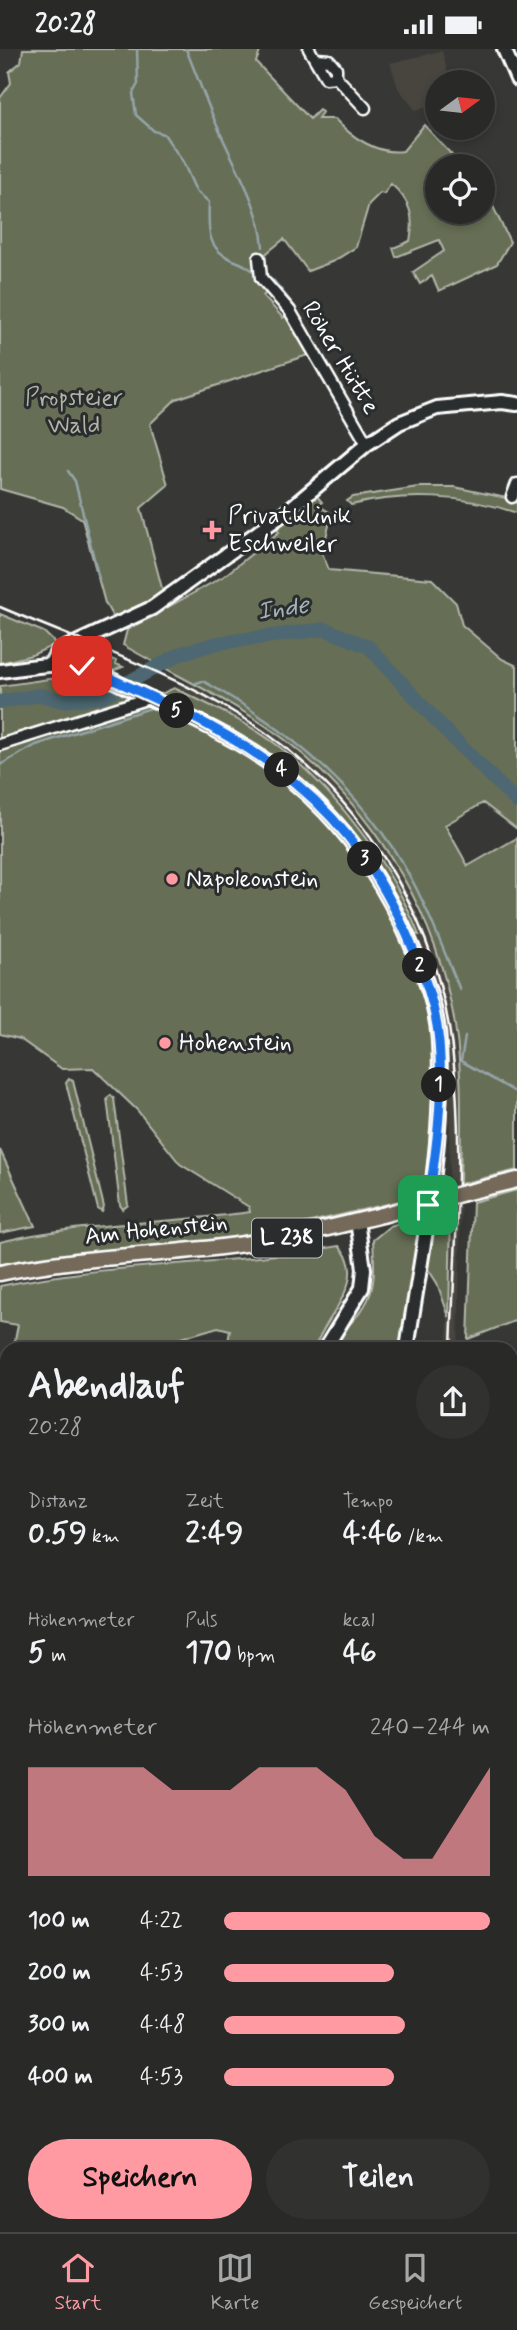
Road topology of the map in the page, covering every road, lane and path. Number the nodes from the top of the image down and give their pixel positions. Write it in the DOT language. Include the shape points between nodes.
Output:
graph roads {
  1 [pos="309,49"];
  2 [pos="504,49"];
  3 [pos="517,79"];
  4 [pos="365,108"];
  5 [pos="259,258"];
  6 [pos="517,404"];
  7 [pos="368,444"];
  8 [pos="517,484"];
  9 [pos="512,497"];
  10 [pos="68,646"];
  11 [pos="51,665"];
  12 [pos="82,666"];
  13 [pos="0,671"];
  14 [pos="153,699"];
  15 [pos="0,745"];
  16 [pos="517,1180"];
  17 [pos="357,1221"];
  18 [pos="0,1273"];
  19 [pos="329,1342"];
  20 [pos="409,1342"];
  1 -- 4 [label="street" via="326,78 336,77"];
  2 -- 3 [label="main road"];
  5 -- 7 [label="street, Röher Hütte" via="261,278 290,311"];
  6 -- 7 [label="main road" via="437,408 399,423"];
  7 -- 10 [label="main road" via="297,504 152,608"];
  8 -- 9 [label="street"];
  10 -- 11 [label="main road" via="54,655"];
  10 -- 12 [label="main road" via="71,658"];
  11 -- 12 [label="main road"];
  11 -- 13 [label="main road"];
  12 -- 14 [label="main road"];
  14 -- 15 [label="street"];
  14 -- 20 [label="main road" via="251,749 324,808 377,877 426,983 439,1042 438,1126"];
  16 -- 17 [label="main road, Am Hohenstein / L 238, bridge"];
  17 -- 18 [label="main road, Am Hohenstein / L 238" via="280,1238 75,1260"];
  17 -- 19 [label="main road, L 238" via="362,1288"];
}
